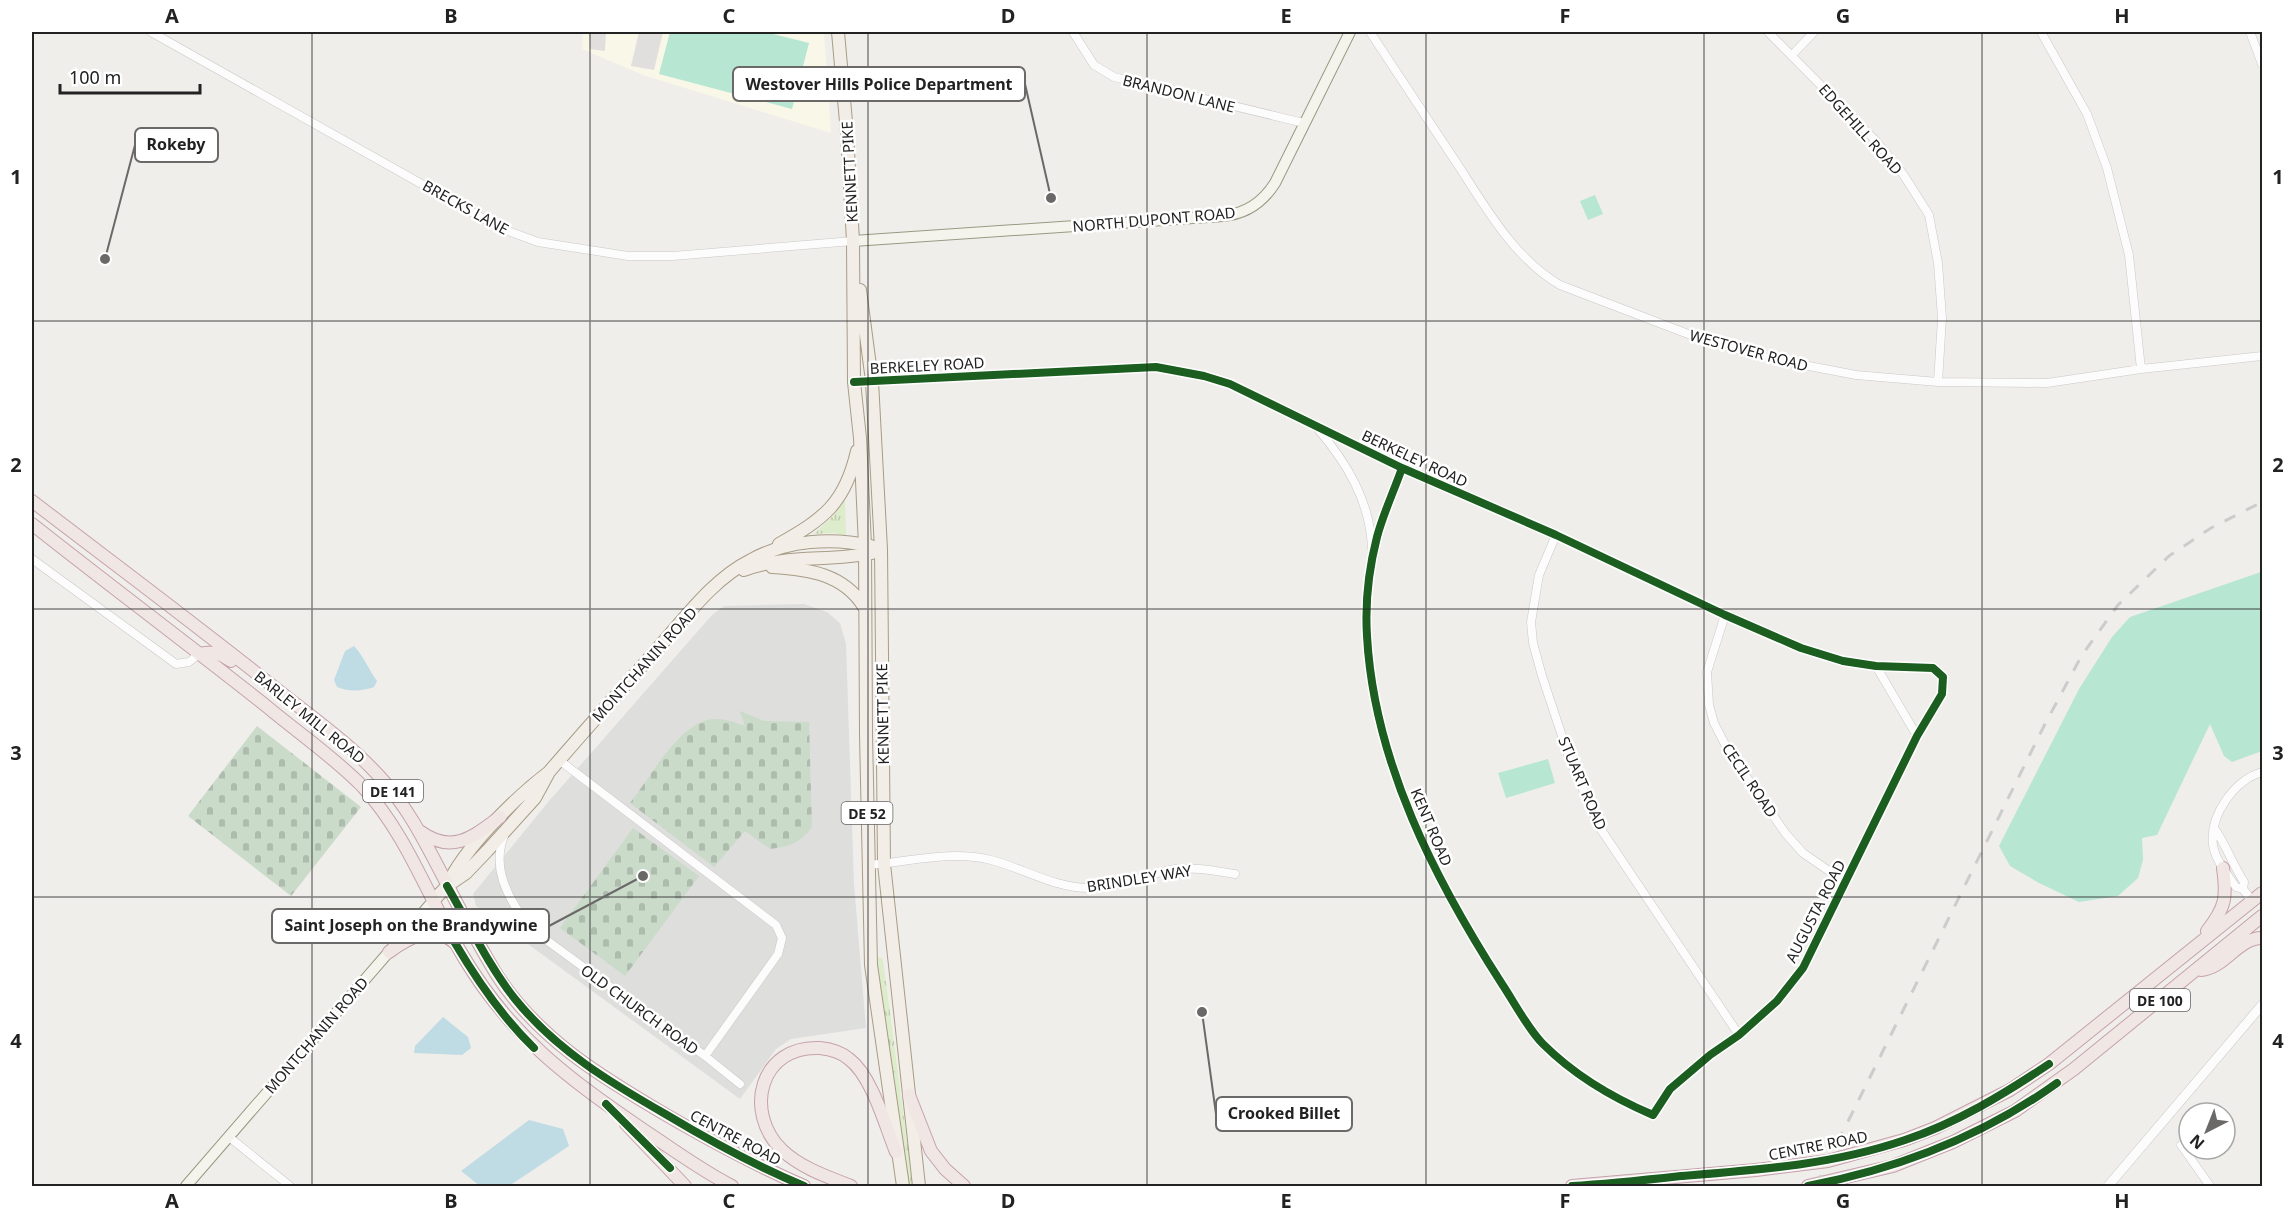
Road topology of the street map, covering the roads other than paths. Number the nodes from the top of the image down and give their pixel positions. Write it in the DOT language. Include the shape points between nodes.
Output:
graph roads {
  1 [pos="151,32"];
  2 [pos="838,32"];
  3 [pos="1073,32"];
  4 [pos="1350,32"];
  5 [pos="1370,32"];
  6 [pos="1768,32"];
  7 [pos="1814,32"];
  8 [pos="2041,32"];
  9 [pos="2250,32"];
  10 [pos="1793,54"];
  11 [pos="2262,64"];
  12 [pos="1304,123"];
  13 [pos="853,241"];
  14 [pos="2262,356"];
  15 [pos="2141,369"];
  16 [pos="872,381"];
  17 [pos="854,382"];
  18 [pos="1938,382"];
  19 [pos="1314,425"];
  20 [pos="860,438"];
  21 [pos="1402,468"];
  22 [pos="32,501"];
  23 [pos="32,524"];
  24 [pos="1556,535"];
  25 [pos="881,549"];
  26 [pos="865,550"];
  27 [pos="32,559"];
  28 [pos="757,561"];
  29 [pos="1372,565"];
  30 [pos="864,608"];
  31 [pos="1725,615"];
  32 [pos="199,654"];
  33 [pos="1876,666"];
  34 [pos="1943,677"];
  35 [pos="312,718"];
  36 [pos="1917,736"];
  37 [pos="559,760"];
  38 [pos="549,771"];
  39 [pos="2262,772"];
  40 [pos="500,817"];
  41 [pos="515,820"];
  42 [pos="2214,828"];
  43 [pos="419,830"];
  44 [pos="884,864"];
  45 [pos="868,865"];
  46 [pos="2223,868"];
  47 [pos="1235,874"];
  48 [pos="1845,882"];
  49 [pos="447,886"];
  50 [pos="2243,888"];
  51 [pos="2262,893"];
  52 [pos="433,901"];
  53 [pos="2252,901"];
  54 [pos="2262,916"];
  55 [pos="2262,938"];
  56 [pos="455,943"];
  57 [pos="2199,945"];
  58 [pos="389,952"];
  59 [pos="2197,969"];
  60 [pos="2262,1005"];
  61 [pos="1739,1035"];
  62 [pos="705,1056"];
  63 [pos="740,1084"];
  64 [pos="909,1095"];
  65 [pos="606,1104"];
  66 [pos="656,1109"];
  67 [pos="1653,1114"];
  68 [pos="229,1137"];
  69 [pos="896,1152"];
  70 [pos="2192,1161"];
  71 [pos="186,1186"];
  72 [pos="290,1186"];
  73 [pos="686,1186"];
  74 [pos="732,1186"];
  75 [pos="804,1186"];
  76 [pos="851,1186"];
  77 [pos="903,1186"];
  78 [pos="919,1186"];
  79 [pos="964,1186"];
  80 [pos="1572,1186"];
  81 [pos="1808,1186"];
  82 [pos="2108,1186"];
  83 [pos="2210,1186"];
  1 -- 13 [label="street, BRECKS LANE" via="501,228 538,242 628,256 672,256"];
  2 -- 13 [label="main road, KENNETT PIKE / DE 52"];
  3 -- 12 [label="street, BRANDON LANE" via="1094,65 1114,77"];
  4 -- 12 [label="main road, NORTH DUPONT ROAD"];
  5 -- 18 [label="street, WESTOVER ROAD" via="1511,242 1541,274 1560,285 1708,342 1856,375"];
  6 -- 10 [label="street, EDGEHILL ROAD"];
  7 -- 10 [label="street"];
  8 -- 15 [label="street" via="2087,114 2107,168 2129,255"];
  9 -- 11 [label="street"];
  10 -- 18 [label="street, EDGEHILL ROAD" via="1877,142 1929,215 1942,318"];
  12 -- 13 [label="main road, NORTH DUPONT ROAD" via="1271,189 1238,213"];
  13 -- 16 [label="main road, KENNETT PIKE / DE 52"];
  13 -- 17 [label="main road, KENNETT PIKE / DE 52"];
  14 -- 15 [label="street, WESTOVER ROAD"];
  15 -- 18 [label="street, WESTOVER ROAD" via="2047,382"];
  16 -- 17 [label="street, BERKELEY ROAD"];
  16 -- 19 [label="street, BERKELEY ROAD" via="1156,367 1230,384"];
  16 -- 25 [label="main road, KENNETT PIKE / DE 52"];
  17 -- 20 [label="main road, KENNETT PIKE / DE 52"];
  19 -- 21 [label="street, BERKELEY ROAD"];
  19 -- 29 [label="street, KENT ROAD" via="1340,456 1365,505 1371,530"];
  20 -- 26 [label="main road, KENNETT PIKE / DE 52"];
  20 -- 28 [label="main road" via="850,472 832,506 804,531"];
  21 -- 24 [label="street, BERKELEY ROAD"];
  21 -- 29 [label="street, KENT ROAD" via="1377,536"];
  22 -- 35 [label="highway, BARLEY MILL ROAD / DE 141"];
  23 -- 32 [label="highway, BARLEY MILL ROAD / DE 141"];
  24 -- 31 [label="street, BERKELEY ROAD"];
  24 -- 61 [label="street, STUART ROAD" via="1539,575 1531,622 1542,676 1570,760 1600,828"];
  25 -- 26 [label="main road, MONTCHANIN ROAD"];
  25 -- 44 [label="main road, KENNETT PIKE / DE 52"];
  26 -- 28 [label="main road, MONTCHANIN ROAD" via="834,541 811,542 790,545"];
  26 -- 30 [label="main road, KENNETT PIKE / DE 52"];
  27 -- 32 [label="street" via="176,664 189,662"];
  28 -- 30 [label="main road" via="819,573 848,588"];
  28 -- 37 [label="main road, MONTCHANIN ROAD" via="748,561 717,584"];
  29 -- 67 [label="street, KENT ROAD" via="1367,635 1385,741 1406,804 1449,898 1541,1042 1571,1070 1628,1104"];
  30 -- 45 [label="main road, KENNETT PIKE / DE 52"];
  31 -- 33 [label="street, BERKELEY ROAD" via="1801,648"];
  31 -- 48 [label="street, CECIL ROAD" via="1707,672 1714,723 1729,752 1786,834 1803,853"];
  32 -- 35 [label="highway" via="220,654 284,703"];
  32 -- 52 [label="highway, BARLEY MILL ROAD / DE 141" via="360,784 395,828"];
  33 -- 34 [label="street, BERKELEY ROAD" via="1933,668"];
  33 -- 36 [label="street"];
  34 -- 36 [label="street, AUGUSTA ROAD" via="1942,694"];
  35 -- 43 [label="highway, BARLEY MILL ROAD / DE 141" via="378,774"];
  36 -- 48 [label="street, AUGUSTA ROAD"];
  37 -- 38 [label="main road, MONTCHANIN ROAD"];
  37 -- 62 [label="street, OLD CHURCH ROAD" via="776,925 782,938 778,954"];
  38 -- 40 [label="main road, MONTCHANIN ROAD"];
  38 -- 41 [label="main road, MONTCHANIN ROAD" via="535,798"];
  39 -- 42 [label="street" via="2239,785 2227,799"];
  40 -- 43 [label="highway" via="474,836 457,842 433,839"];
  40 -- 49 [label="main road, MONTCHANIN ROAD" via="460,863"];
  41 -- 49 [label="main road, MONTCHANIN ROAD" via="466,873"];
  41 -- 62 [label="street, OLD CHURCH ROAD" via="500,848 499,868 522,918 534,931"];
  42 -- 46 [label="street" via="2213,846"];
  42 -- 50 [label="street" via="2244,882"];
  43 -- 49 [label="highway, BARLEY MILL ROAD / DE 141"];
  44 -- 45 [label="street, BRINDLEY WAY"];
  44 -- 47 [label="street, BRINDLEY WAY" via="952,856 979,858 1078,887 1116,885 1179,869"];
  44 -- 64 [label="main road, KENNETT PIKE / DE 52"];
  45 -- 69 [label="main road, KENNETT PIKE / DE 52" via="871,965"];
  46 -- 50 [label="street" via="2236,887"];
  46 -- 57 [label="highway" via="2224,905"];
  48 -- 61 [label="street, AUGUSTA ROAD" via="1803,968 1777,1001"];
  49 -- 52 [label="main road, MONTCHANIN ROAD"];
  49 -- 66 [label="highway, BARLEY MILL ROAD" via="497,974 533,1020 578,1059"];
  50 -- 53 [label="street"];
  51 -- 53 [label="highway, CENTRE ROAD / DE 100"];
  52 -- 56 [label="highway, BARLEY MILL ROAD / DE 141"];
  52 -- 58 [label="main road, MONTCHANIN ROAD"];
  53 -- 54 [label="street"];
  53 -- 57 [label="highway, CENTRE ROAD / DE 100"];
  54 -- 59 [label="highway, DE 100"];
  55 -- 59 [label="highway" via="2245,943 2212,968"];
  56 -- 58 [label="highway" via="440,934 426,933"];
  56 -- 65 [label="highway, BARLEY MILL ROAD" via="509,1023 534,1048"];
  57 -- 80 [label="highway, CENTRE ROAD / DE 100" via="2049,1064 2010,1090 1904,1140 1828,1161"];
  58 -- 68 [label="main road, MONTCHANIN ROAD"];
  59 -- 81 [label="highway, DE 100" via="2057,1083 2015,1111 1893,1166"];
  60 -- 82 [label="street"];
  61 -- 67 [label="street, AUGUSTA ROAD" via="1670,1089"];
  62 -- 63 [label="street"];
  64 -- 78 [label="main road, KENNETT PIKE / DE 52"];
  64 -- 79 [label="highway" via="931,1151"];
  65 -- 73 [label="highway"];
  65 -- 74 [label="highway"];
  66 -- 75 [label="highway, CENTRE ROAD" via="753,1164"];
  68 -- 71 [label="main road, MONTCHANIN ROAD"];
  68 -- 72 [label="street"];
  69 -- 76 [label="highway" via="862,1073 849,1058 830,1049 805,1048 788,1054 772,1067 763,1082 761,1117 783,1151"];
  69 -- 77 [label="main road, KENNETT PIKE / DE 52"];
  70 -- 83 [label="street"];
}
